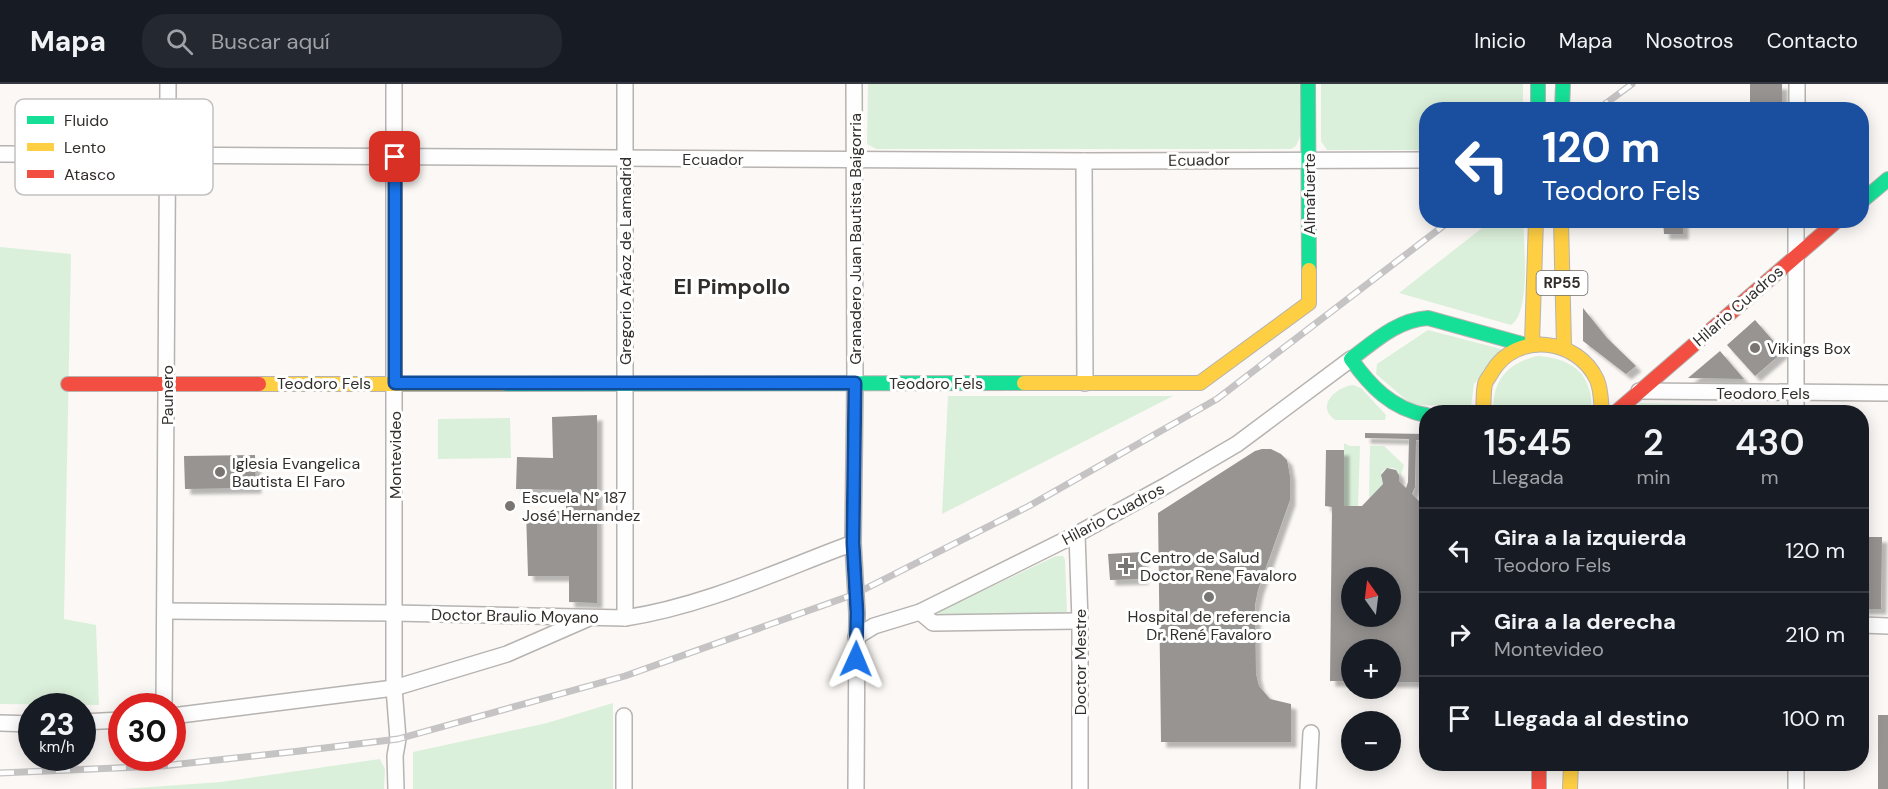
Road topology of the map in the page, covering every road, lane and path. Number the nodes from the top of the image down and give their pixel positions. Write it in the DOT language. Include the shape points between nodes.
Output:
graph roads {
  1 [pos="394,84"];
  2 [pos="625,84"];
  3 [pos="854,84"];
  4 [pos="1308,84"];
  5 [pos="1538,84"];
  6 [pos="1563,84"];
  7 [pos="1797,84"];
  8 [pos="1538,102"];
  9 [pos="1562,102"];
  10 [pos="1797,102"];
  11 [pos="0,154"];
  12 [pos="15,154"];
  13 [pos="213,155"];
  14 [pos="395,157"];
  15 [pos="625,158"];
  16 [pos="1308,159"];
  17 [pos="854,160"];
  18 [pos="1419,160"];
  19 [pos="1083,161"];
  20 [pos="1888,179"];
  21 [pos="168,195"];
  22 [pos="1869,195"];
  23 [pos="1536,228"];
  24 [pos="1561,228"];
  25 [pos="1796,228"];
  26 [pos="1829,228"];
  27 [pos="1796,256"];
  28 [pos="1309,303"];
  29 [pos="1529,344"];
  30 [pos="1564,346"];
  31 [pos="1351,359"];
  32 [pos="167,383"];
  33 [pos="395,383"];
  34 [pos="626,383"];
  35 [pos="855,383"];
  36 [pos="1085,383"];
  37 [pos="68,384"];
  38 [pos="1600,385"];
  39 [pos="1639,391"];
  40 [pos="1797,393"];
  41 [pos="1888,393"];
  42 [pos="1483,405"];
  43 [pos="1603,405"];
  44 [pos="1624,405"];
  45 [pos="1796,405"];
  46 [pos="1419,413"];
  47 [pos="1077,534"];
  48 [pos="853,543"];
  49 [pos="165,611"];
  50 [pos="920,612"];
  51 [pos="394,613"];
  52 [pos="591,617"];
  53 [pos="625,618"];
  54 [pos="1080,621"];
  55 [pos="1869,625"];
  56 [pos="1888,626"];
  57 [pos="856,637"];
  58 [pos="394,688"];
  59 [pos="164,693"];
  60 [pos="186,714"];
  61 [pos="624,716"];
  62 [pos="0,723"];
  63 [pos="18,724"];
  64 [pos="1311,734"];
  65 [pos="1539,771"];
  66 [pos="1571,771"];
  67 [pos="1796,771"];
  68 [pos="396,789"];
  69 [pos="624,789"];
  70 [pos="856,789"];
  71 [pos="1080,789"];
  72 [pos="1308,789"];
  73 [pos="1539,789"];
  74 [pos="1570,789"];
  75 [pos="1796,789"];
  1 -- 14 [label="street, Montevideo"];
  2 -- 15 [label="street, Gregorio Aráoz de Lamadrid"];
  3 -- 17 [label="street, Granadero Juan Bautista Baigorria"];
  4 -- 16 [label="street, Almafuerte"];
  5 -- 8 [label="street"];
  6 -- 9 [label="street"];
  7 -- 10 [label="street"];
  11 -- 12 [label="street, Ecuador"];
  13 -- 14 [label="street, Ecuador"];
  14 -- 15 [label="street, Ecuador"];
  14 -- 33 [label="street, Montevideo"];
  15 -- 17 [label="street, Ecuador"];
  15 -- 34 [label="street, Gregorio Aráoz de Lamadrid"];
  16 -- 18 [label="street, Ecuador"];
  16 -- 19 [label="street, Ecuador"];
  16 -- 28 [label="street, Almafuerte"];
  17 -- 19 [label="street, Ecuador"];
  17 -- 35 [label="street, Granadero Juan Bautista Baigorria"];
  19 -- 36 [label="street"];
  20 -- 22 [label="street"];
  21 -- 32 [label="street, Paunero"];
  23 -- 29 [label="street, RP55"];
  24 -- 30 [label="street, RP55"];
  25 -- 27 [label="street"];
  26 -- 27 [label="street, Hilario Cuadros"];
  27 -- 39 [label="street, Hilario Cuadros"];
  27 -- 40 [label="street"];
  28 -- 36 [label="street, Teodoro Fels" via="1200,383"];
  29 -- 30 [label="street, Hilario Cuadros"];
  29 -- 31 [label="street, Hilario Cuadros" via="1419,317 1398,325"];
  29 -- 42 [label="street" via="1507,354 1488,376"];
  30 -- 38 [label="street" via="1587,361"];
  31 -- 46 [label="street" via="1393,404"];
  31 -- 47 [label="street, Hilario Cuadros" via="1237,444"];
  32 -- 33 [label="street, Teodoro Fels"];
  32 -- 37 [label="street, Teodoro Fels"];
  32 -- 49 [label="street, Paunero"];
  33 -- 34 [label="street, Teodoro Fels"];
  33 -- 51 [label="street, Montevideo"];
  34 -- 35 [label="street, Teodoro Fels"];
  34 -- 53 [label="street, Gregorio Aráoz de Lamadrid"];
  35 -- 36 [label="street, Teodoro Fels"];
  35 -- 48 [label="street, Granadero Juan Bautista Baigorria"];
  38 -- 39 [label="street" via="1623,395"];
  38 -- 43 [label="street"];
  39 -- 40 [label="street, Teodoro Fels"];
  39 -- 44 [label="street, Hilario Cuadros"];
  40 -- 41 [label="street, Teodoro Fels"];
  40 -- 45 [label="street"];
  47 -- 50 [label="street, Hilario Cuadros"];
  47 -- 54 [label="street, Doctor Mestre"];
  48 -- 53 [label="street, Doctor Braulio Moyano" via="712,597 655,614"];
  48 -- 57 [label="street, Granadero Juan Bautista Baigorria"];
  49 -- 51 [label="street, Doctor Braulio Moyano"];
  49 -- 59 [label="street, Paunero"];
  50 -- 54 [label="street" via="933,623"];
  50 -- 57 [label="street, Hilario Cuadros" via="874,626"];
  51 -- 52 [label="street, Doctor Braulio Moyano"];
  51 -- 58 [label="street, Montevideo"];
  52 -- 53 [label="street, Doctor Braulio Moyano"];
  52 -- 58 [label="street" via="507,654"];
  54 -- 71 [label="street, Doctor Mestre"];
  55 -- 56 [label="street"];
  57 -- 70 [label="street, Granadero Juan Bautista Baigorria"];
  58 -- 60 [label="street"];
  58 -- 68 [label="street, Montevideo"];
  61 -- 69 [label="street"];
  62 -- 63 [label="street"];
  64 -- 72 [label="street"];
  65 -- 73 [label="street"];
  66 -- 74 [label="street"];
  67 -- 75 [label="street"];
}
